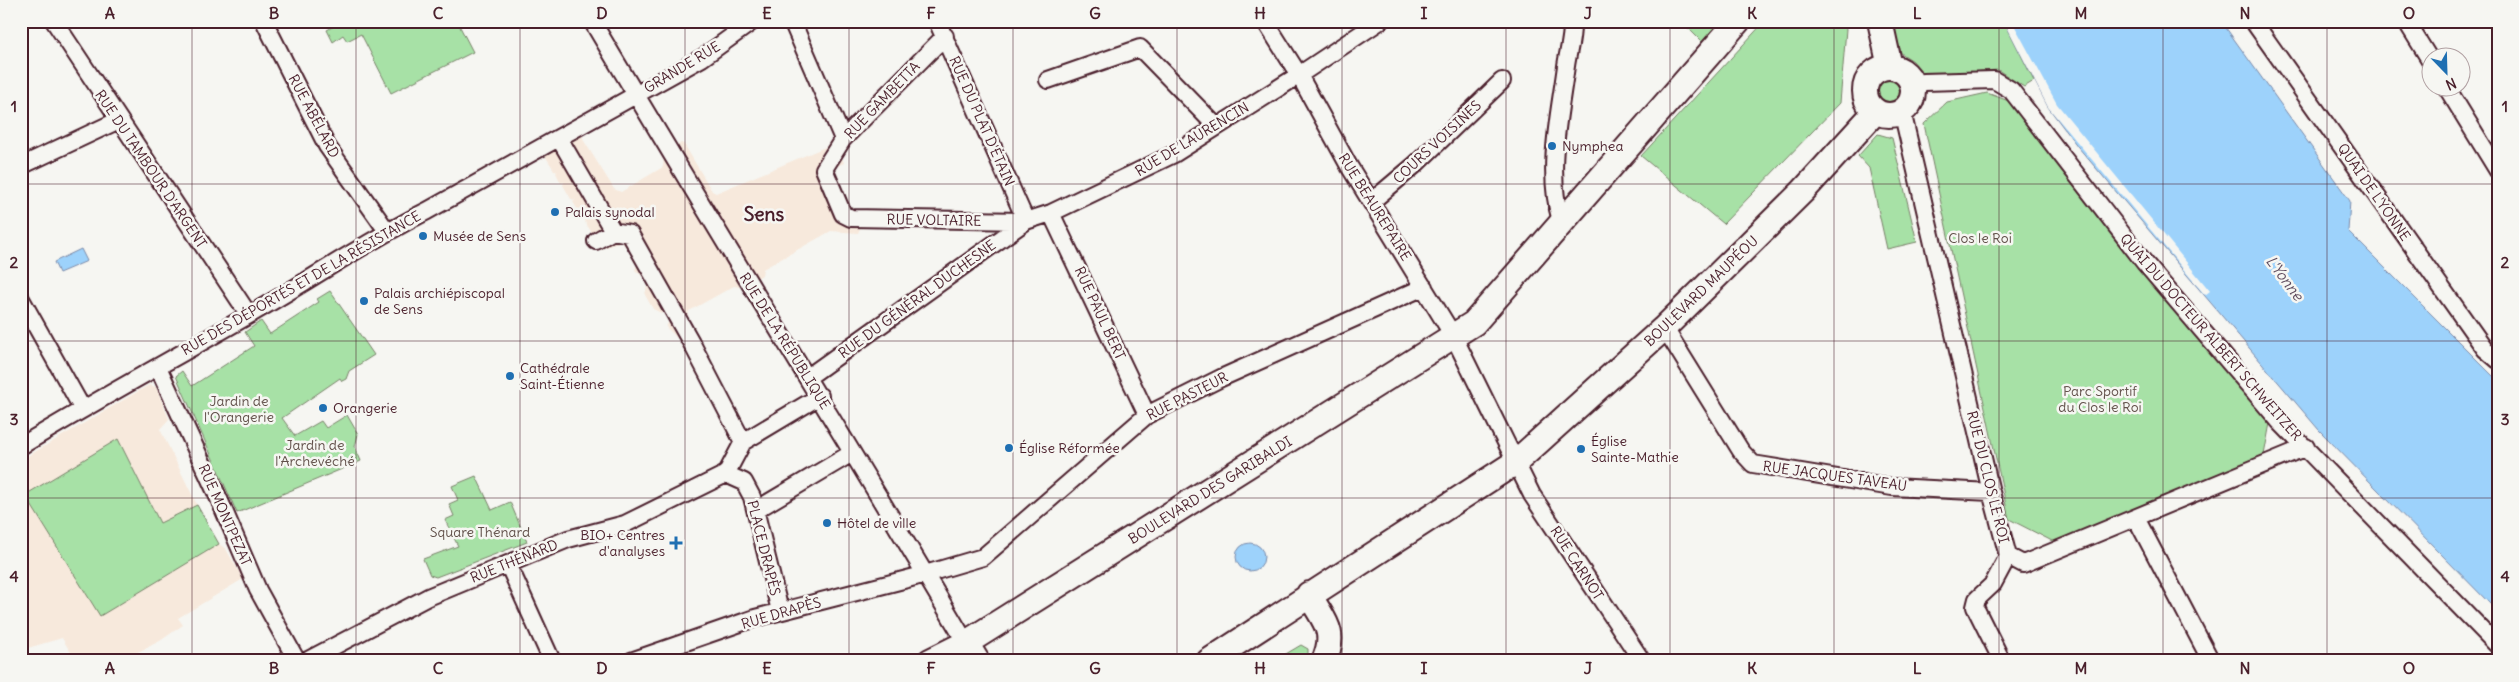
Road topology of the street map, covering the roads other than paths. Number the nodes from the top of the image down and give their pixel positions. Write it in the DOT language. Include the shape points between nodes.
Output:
graph roads {
  1 [pos="54,21"];
  2 [pos="264,21"];
  3 [pos="592,21"];
  4 [pos="753,21"];
  5 [pos="792,21"];
  6 [pos="1265,21"];
  7 [pos="1380,21"];
  8 [pos="1572,21"];
  9 [pos="1738,21"];
  10 [pos="1880,21"];
  11 [pos="2406,21"];
  12 [pos="2259,24"];
  13 [pos="941,28"];
  14 [pos="2423,48"];
  15 [pos="1890,68"];
  16 [pos="1299,75"];
  17 [pos="1048,80"];
  18 [pos="1502,81"];
  19 [pos="1913,88"];
  20 [pos="636,94"];
  21 [pos="2453,98"];
  22 [pos="1876,111"];
  23 [pos="1902,112"];
  24 [pos="119,120"];
  25 [pos="1216,126"];
  26 [pos="560,138"];
  27 [pos="843,139"];
  28 [pos="21,166"];
  29 [pos="2498,172"];
  30 [pos="1371,202"];
  31 [pos="1051,213"];
  32 [pos="843,214"];
  33 [pos="1026,221"];
  34 [pos="1561,221"];
  35 [pos="388,231"];
  36 [pos="613,231"];
  37 [pos="596,241"];
  38 [pos="1424,286"];
  39 [pos="21,299"];
  40 [pos="249,315"];
  41 [pos="1663,329"];
  42 [pos="1454,337"];
  43 [pos="2494,350"];
  44 [pos="158,367"];
  45 [pos="808,378"];
  46 [pos="820,396"];
  47 [pos="82,408"];
  48 [pos="1147,415"];
  49 [pos="743,442"];
  50 [pos="21,446"];
  51 [pos="2306,447"];
  52 [pos="852,453"];
  53 [pos="1516,462"];
  54 [pos="726,474"];
  55 [pos="1990,492"];
  56 [pos="756,510"];
  57 [pos="2136,518"];
  58 [pos="2008,556"];
  59 [pos="508,564"];
  60 [pos="926,574"];
  61 [pos="1309,594"];
  62 [pos="780,611"];
  63 [pos="2498,646"];
  64 [pos="972,652"];
  65 [pos="636,660"];
  66 [pos="297,661"];
  67 [pos="306,661"];
  68 [pos="552,661"];
  69 [pos="930,661"];
  70 [pos="1209,661"];
  71 [pos="1324,661"];
  72 [pos="1642,661"];
  73 [pos="2002,661"];
  74 [pos="2211,661"];
  1 -- 24 [label="street, RUE DU TAMBOUR D'ARGENT"];
  2 -- 35 [label="street, RUE ABÉLARD" via="327,146"];
  3 -- 20 [label="street, RUE DE LA RÉPUBLIQUE"];
  4 -- 20 [label="street, GRANDE RUE" via="702,58"];
  5 -- 27 [label="street"];
  6 -- 16 [label="street, RUE BEAUREPAIRE"];
  7 -- 16 [label="street, RUE DE LAURENCIN"];
  8 -- 34 [label="street" via="1573,33 1553,158 1554,192"];
  9 -- 34 [label="main road"];
  10 -- 15 [label="main road"];
  11 -- 14 [label="street"];
  12 -- 43 [label="street, QUAI DE L'YONNE"];
  13 -- 27 [label="street, RUE GAMBETTA"];
  13 -- 33 [label="street, RUE DU PLAT D'ÉTAIN"];
  15 -- 19 [label="main road" via="1908,76"];
  15 -- 22 [label="main road" via="1875,72 1866,84 1867,100"];
  16 -- 25 [label="street, RUE DE LAURENCIN"];
  16 -- 30 [label="street, RUE BEAUREPAIRE"];
  17 -- 25 [label="street" via="1062,72 1140,48"];
  18 -- 30 [label="street, COURS VOISINES" via="1416,164"];
  19 -- 23 [label="main road" via="1911,101"];
  19 -- 51 [label="street, QUAI DU DOCTEUR ALBERT SCHWEITZER" via="1924,82 1994,80 2011,90 2144,262 2280,422"];
  20 -- 26 [label="street, RUE DES DÉPORTÉS ET DE LA RÉSISTANCE"];
  20 -- 45 [label="street, RUE DE LA RÉPUBLIQUE"];
  21 -- 29 [label="street"];
  22 -- 23 [label="main road" via="1889,115"];
  22 -- 41 [label="main road, BOULEVARD MAUPÉOU" via="1804,191"];
  23 -- 55 [label="street, RUE DU CLOS LE ROI"];
  24 -- 28 [label="street"];
  24 -- 40 [label="street, RUE DU TAMBOUR D'ARGENT"];
  25 -- 31 [label="street, RUE DE LAURENCIN" via="1174,154"];
  26 -- 35 [label="street, RUE DES DÉPORTÉS ET DE LA RÉSISTANCE"];
  26 -- 36 [label="street"];
  27 -- 32 [label="street, RUE GAMBETTA" via="824,169"];
  30 -- 38 [label="street, RUE BEAUREPAIRE"];
  31 -- 33 [label="street, RUE DE LAURENCIN"];
  31 -- 48 [label="street, RUE PAUL BERT"];
  32 -- 33 [label="street, RUE VOLTAIRE" via="851,218"];
  33 -- 45 [label="street, RUE DU GÉNÉRAL DUCHESNE"];
  34 -- 42 [label="main road" via="1474,323"];
  35 -- 40 [label="street, RUE DES DÉPORTÉS ET DE LA RÉSISTANCE"];
  36 -- 37 [label="street"];
  36 -- 49 [label="street" via="630,234 690,338"];
  38 -- 42 [label="street, RUE BEAUREPAIRE"];
  38 -- 48 [label="street, RUE PASTEUR"];
  39 -- 47 [label="street"];
  40 -- 44 [label="street, RUE DES DÉPORTÉS ET DE LA RÉSISTANCE"];
  41 -- 53 [label="main road, BOULEVARD MAUPÉOU"];
  41 -- 55 [label="street, RUE JACQUES TAVEAU" via="1741,451 1754,464 1892,487"];
  42 -- 53 [label="street, RUE CARNOT"];
  42 -- 64 [label="main road, BOULEVARD DES GARIBALDI"];
  44 -- 47 [label="street, RUE DES DÉPORTÉS ET DE LA RÉSISTANCE"];
  44 -- 66 [label="street, RUE MONTPEZAT" via="258,590"];
  45 -- 46 [label="street, RUE DE LA RÉPUBLIQUE"];
  46 -- 49 [label="street"];
  46 -- 52 [label="street, RUE DE LA RÉPUBLIQUE"];
  47 -- 50 [label="street, RUE DES DÉPORTÉS ET DE LA RÉSISTANCE"];
  48 -- 60 [label="street, RUE PASTEUR" via="983,557"];
  49 -- 54 [label="street"];
  51 -- 57 [label="street, RUE DU CLOS LE ROI"];
  51 -- 63 [label="street, QUAI DU DOCTEUR ALBERT SCHWEITZER"];
  52 -- 56 [label="street"];
  52 -- 60 [label="street, RUE DE LA RÉPUBLIQUE"];
  53 -- 61 [label="main road"];
  53 -- 72 [label="street, RUE CARNOT" via="1532,495"];
  54 -- 56 [label="street, PLACE DRAPÈS" via="744,482"];
  54 -- 59 [label="street, RUE THÉNARD" via="625,524 568,539"];
  55 -- 58 [label="street, RUE DU CLOS LE ROI"];
  56 -- 62 [label="street, PLACE DRAPÈS"];
  57 -- 58 [label="street, RUE DU CLOS LE ROI" via="2023,564"];
  57 -- 74 [label="street"];
  58 -- 73 [label="street" via="1993,584 1977,599 1975,607"];
  59 -- 67 [label="street, RUE THÉNARD" via="428,597"];
  59 -- 68 [label="street"];
  60 -- 62 [label="street, RUE DRAPÈS"];
  60 -- 64 [label="street, RUE DE LA RÉPUBLIQUE"];
  61 -- 70 [label="main road"];
  61 -- 71 [label="main road" via="1329,629 1330,641"];
  62 -- 65 [label="street, RUE DRAPÈS"];
  64 -- 69 [label="main road, BOULEVARD DES GARIBALDI"];
}
